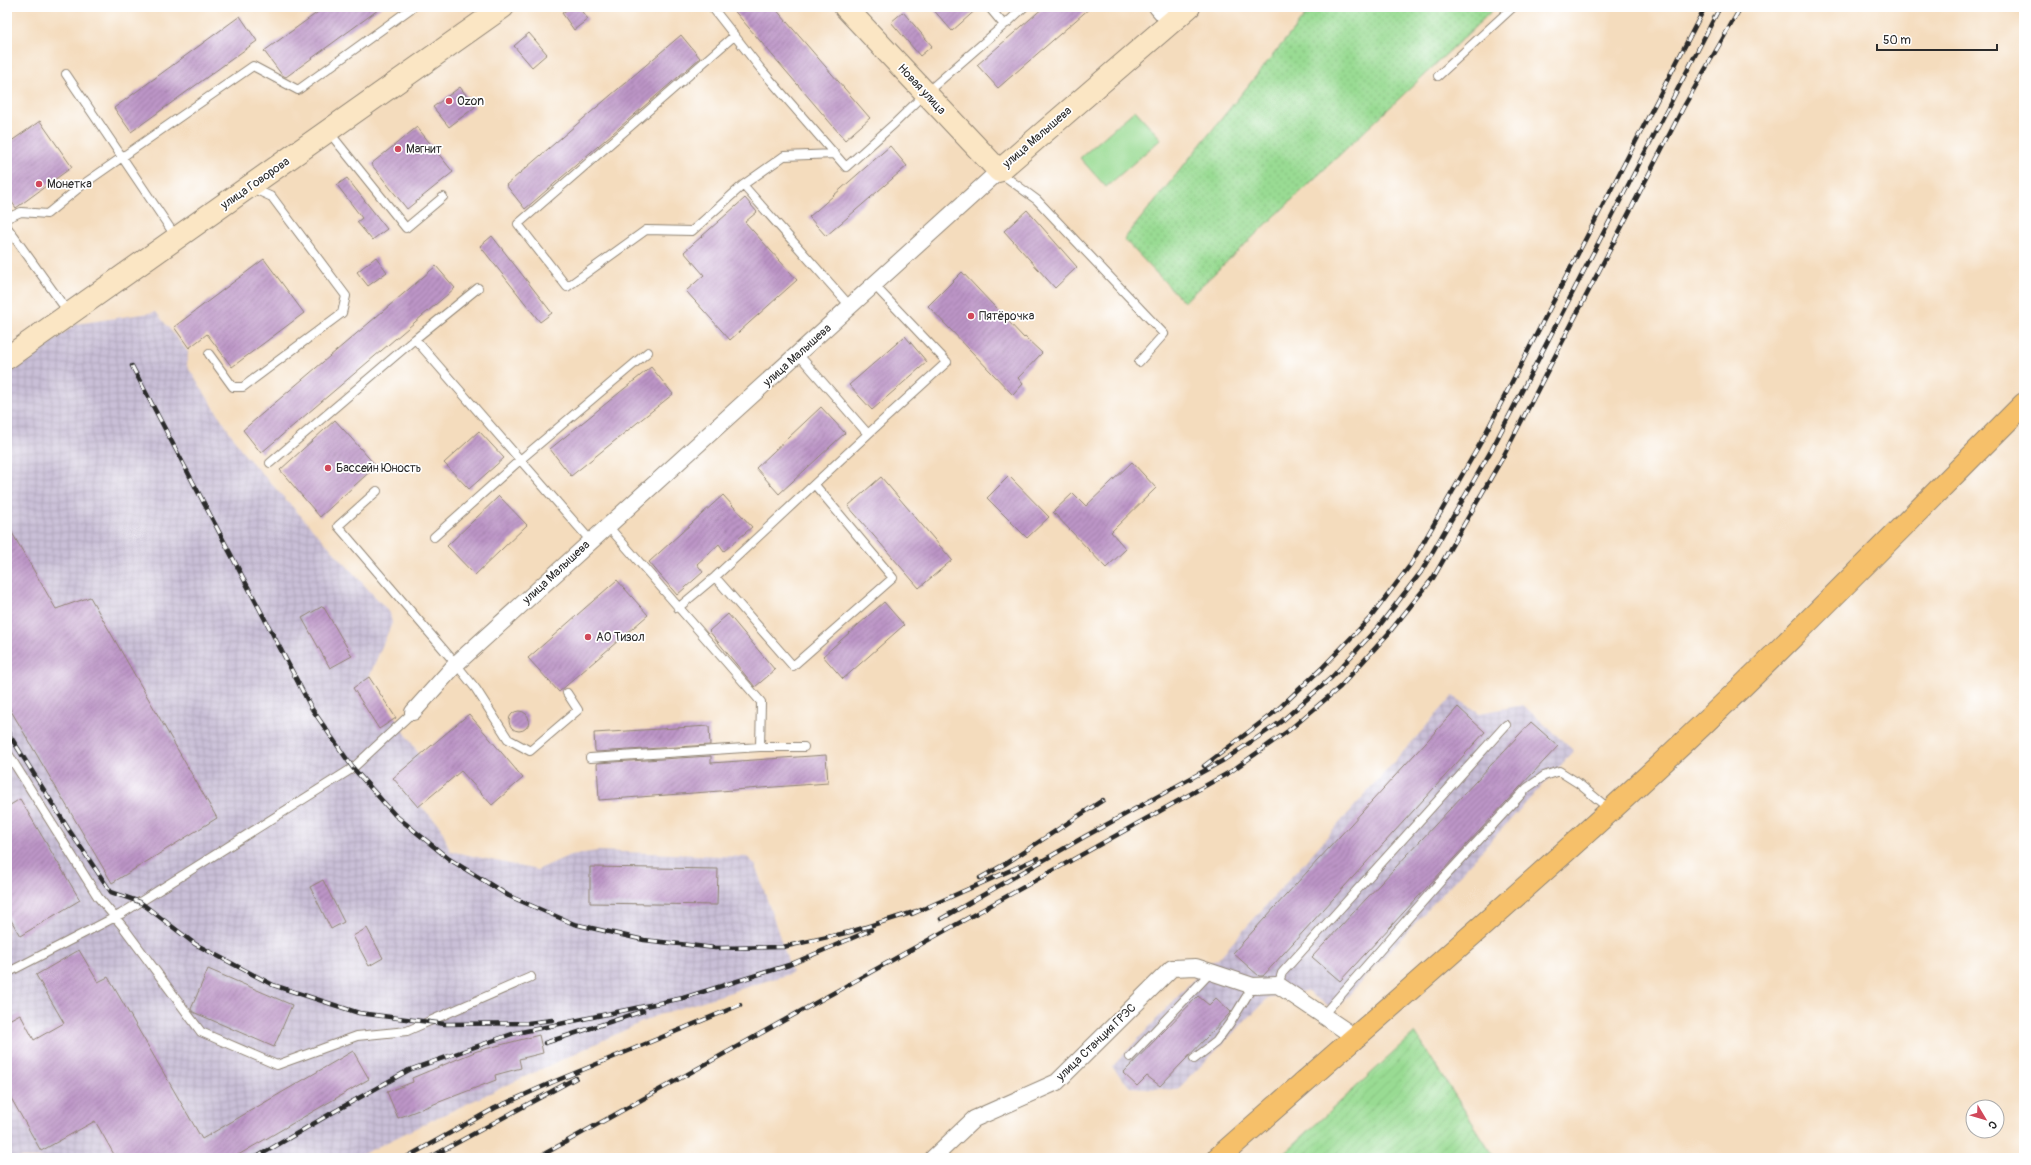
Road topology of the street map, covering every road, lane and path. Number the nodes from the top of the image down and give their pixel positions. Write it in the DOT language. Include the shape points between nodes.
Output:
graph roads {
  1 [pos="413,7"];
  2 [pos="503,7"];
  3 [pos="712,7"];
  4 [pos="845,7"];
  5 [pos="989,7"];
  6 [pos="1024,7"];
  7 [pos="1189,7"];
  8 [pos="1513,7"];
  9 [pos="1164,15"];
  10 [pos="1007,23"];
  11 [pos="734,36"];
  12 [pos="66,74"];
  13 [pos="1438,76"];
  14 [pos="926,93"];
  15 [pos="328,131"];
  16 [pos="835,154"];
  17 [pos="122,158"];
  18 [pos="999,171"];
  19 [pos="743,185"];
  20 [pos="250,187"];
  21 [pos="443,198"];
  22 [pos="7,218"];
  23 [pos="7,227"];
  24 [pos="176,238"];
  25 [pos="874,285"];
  26 [pos="478,288"];
  27 [pos="850,306"];
  28 [pos="69,314"];
  29 [pos="415,339"];
  30 [pos="648,352"];
  31 [pos="209,354"];
  32 [pos="798,354"];
  33 [pos="7,358"];
  34 [pos="1139,362"];
  35 [pos="2024,404"];
  36 [pos="868,434"];
  37 [pos="520,460"];
  38 [pos="270,463"];
  39 [pos="815,485"];
  40 [pos="377,491"];
  41 [pos="607,525"];
  42 [pos="434,538"];
  43 [pos="590,540"];
  44 [pos="715,577"];
  45 [pos="678,608"];
  46 [pos="456,664"];
  47 [pos="567,693"];
  48 [pos="413,712"];
  49 [pos="1506,725"];
  50 [pos="804,746"];
  51 [pos="760,747"];
  52 [pos="7,752"];
  53 [pos="590,758"];
  54 [pos="1610,810"];
  55 [pos="116,917"];
  56 [pos="1211,972"];
  57 [pos="7,973"];
  58 [pos="531,977"];
  59 [pos="1278,985"];
  60 [pos="1253,986"];
  61 [pos="1323,1015"];
  62 [pos="1355,1037"];
  63 [pos="1130,1057"];
  64 [pos="1194,1059"];
  65 [pos="933,1158"];
  66 [pos="1218,1158"];
  1 -- 17 [label="lane" via="298,90 253,66"];
  2 -- 15 [label="main road, улица Говорова"];
  3 -- 11 [label="lane"];
  4 -- 14 [label="main road, Новая улица"];
  5 -- 14 [label="lane" via="1004,25"];
  6 -- 10 [label="lane"];
  7 -- 9 [label="main road, улица Малышева"];
  8 -- 13 [label="lane"];
  9 -- 18 [label="main road, улица Малышева"];
  11 -- 16 [label="lane"];
  11 -- 19 [label="lane" via="518,224 567,287 646,230 692,231"];
  12 -- 17 [label="lane"];
  14 -- 16 [label="lane" via="846,167"];
  14 -- 18 [label="main road, Новая улица"];
  15 -- 20 [label="main road, улица Говорова"];
  15 -- 21 [label="lane" via="406,228"];
  16 -- 19 [label="lane" via="784,156"];
  17 -- 22 [label="lane" via="48,214 21,212"];
  17 -- 24 [label="lane"];
  18 -- 25 [label="street, улица Малышева"];
  18 -- 34 [label="lane" via="1037,200 1164,334"];
  19 -- 27 [label="lane"];
  20 -- 24 [label="main road, улица Говорова"];
  20 -- 31 [label="lane" via="272,197 346,296 342,313 243,387 233,387"];
  23 -- 28 [label="lane"];
  24 -- 28 [label="main road, улица Говорова"];
  25 -- 27 [label="street, улица Малышева"];
  25 -- 36 [label="lane" via="947,362"];
  26 -- 29 [label="lane"];
  27 -- 32 [label="street, улица Малышева"];
  28 -- 33 [label="main road, улица Говорова"];
  29 -- 37 [label="lane"];
  29 -- 38 [label="lane"];
  30 -- 37 [label="lane"];
  32 -- 36 [label="lane"];
  32 -- 41 [label="street, улица Малышева"];
  35 -- 54 [label="main road" via="1770,660"];
  36 -- 39 [label="lane"];
  37 -- 42 [label="lane"];
  37 -- 43 [label="lane"];
  39 -- 44 [label="lane"];
  39 -- 44 [label="lane" via="893,578 793,666"];
  40 -- 46 [label="lane" via="338,526"];
  41 -- 43 [label="street, улица Малышева"];
  41 -- 45 [label="lane"];
  43 -- 46 [label="street, улица Малышева"];
  44 -- 45 [label="lane"];
  45 -- 51 [label="lane" via="761,702"];
  46 -- 47 [label="lane" via="476,689 508,739 530,751 578,710"];
  46 -- 48 [label="street, улица Малышева"];
  48 -- 55 [label="lane" via="353,768"];
  49 -- 59 [label="lane" via="1282,973"];
  50 -- 51 [label="lane"];
  51 -- 53 [label="lane"];
  52 -- 55 [label="lane" via="98,897"];
  54 -- 61 [label="lane" via="1578,783 1559,771 1544,776 1527,788 1486,830"];
  54 -- 62 [label="main road"];
  55 -- 57 [label="lane"];
  55 -- 58 [label="lane" via="201,1032 277,1065 357,1036 407,1032"];
  56 -- 60 [label="street"];
  56 -- 63 [label="lane"];
  56 -- 65 [label="street, улица Станция ГРЭС" via="1196,967 1172,968 1057,1082 974,1119"];
  59 -- 60 [label="street"];
  59 -- 61 [label="street"];
  60 -- 64 [label="lane" via="1216,1042"];
  61 -- 62 [label="street"];
  62 -- 66 [label="main road"];
}
